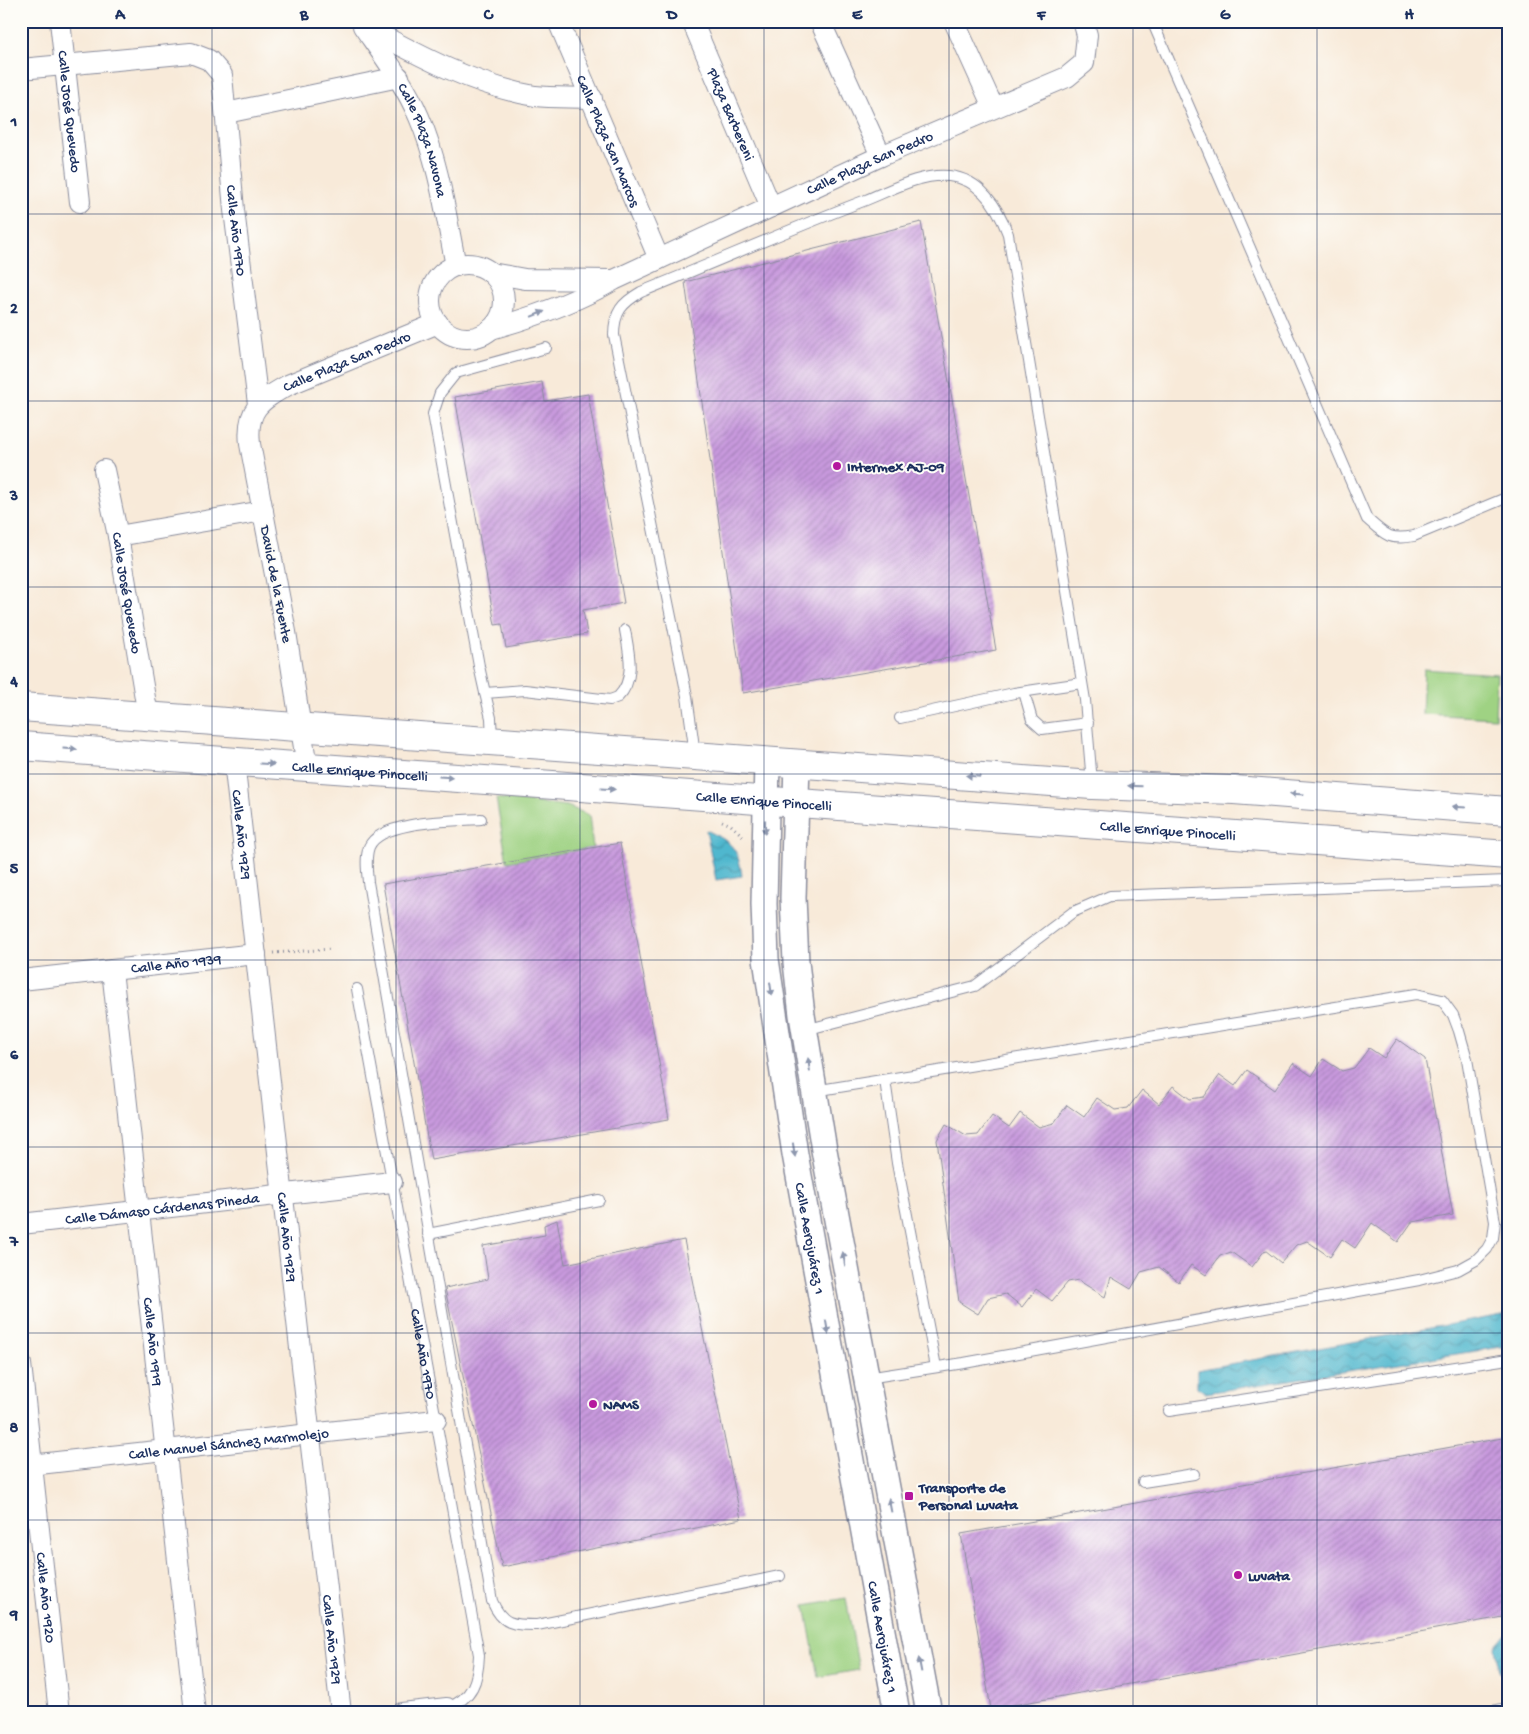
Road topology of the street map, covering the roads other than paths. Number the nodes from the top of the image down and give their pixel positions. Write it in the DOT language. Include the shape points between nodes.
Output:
graph roads {
  1 [pos="60,21"];
  2 [pos="558,21"];
  3 [pos="692,21"];
  4 [pos="820,21"];
  5 [pos="954,21"];
  6 [pos="1083,21"];
  7 [pos="1152,21"];
  8 [pos="361,24"];
  9 [pos="65,65"];
  10 [pos="21,69"];
  11 [pos="399,76"];
  12 [pos="592,98"];
  13 [pos="993,107"];
  14 [pos="226,113"];
  15 [pos="881,156"];
  16 [pos="80,202"];
  17 [pos="771,207"];
  18 [pos="658,259"];
  19 [pos="456,266"];
  20 [pos="491,273"];
  21 [pos="614,280"];
  22 [pos="438,323"];
  23 [pos="491,329"];
  24 [pos="546,348"];
  25 [pos="258,404"];
  26 [pos="104,470"];
  27 [pos="1508,497"];
  28 [pos="263,511"];
  29 [pos="118,536"];
  30 [pos="625,630"];
  31 [pos="1082,683"];
  32 [pos="1024,692"];
  33 [pos="486,693"];
  34 [pos="21,707"];
  35 [pos="148,716"];
  36 [pos="900,718"];
  37 [pos="1088,724"];
  38 [pos="303,727"];
  39 [pos="492,741"];
  40 [pos="21,746"];
  41 [pos="695,755"];
  42 [pos="234,761"];
  43 [pos="767,761"];
  44 [pos="797,763"];
  45 [pos="307,767"];
  46 [pos="1092,785"];
  47 [pos="766,800"];
  48 [pos="796,803"];
  49 [pos="1508,811"];
  50 [pos="481,819"];
  51 [pos="1508,855"];
  52 [pos="1508,881"];
  53 [pos="1508,886"];
  54 [pos="256,954"];
  55 [pos="112,970"];
  56 [pos="21,980"];
  57 [pos="356,989"];
  58 [pos="804,1030"];
  59 [pos="885,1080"];
  60 [pos="813,1091"];
  61 [pos="392,1182"];
  62 [pos="283,1194"];
  63 [pos="599,1200"];
  64 [pos="139,1210"];
  65 [pos="21,1224"];
  66 [pos="428,1234"];
  67 [pos="1508,1359"];
  68 [pos="21,1364"];
  69 [pos="936,1367"];
  70 [pos="866,1378"];
  71 [pos="1169,1411"];
  72 [pos="436,1420"];
  73 [pos="310,1434"];
  74 [pos="166,1450"];
  75 [pos="27,1465"];
  76 [pos="1194,1474"];
  77 [pos="1143,1482"];
  78 [pos="780,1576"];
  79 [pos="447,1708"];
  80 [pos="1508,1708"];
  81 [pos="59,1713"];
  82 [pos="195,1713"];
  83 [pos="341,1713"];
  84 [pos="402,1713"];
  85 [pos="897,1713"];
  86 [pos="929,1713"];
  87 [pos="1482,1713"];
  1 -- 9 [label="street, Calle José Quevedo"];
  2 -- 12 [label="street, Calle Plaza San Marcos"];
  3 -- 17 [label="street, Plaza Barbereni"];
  4 -- 15 [label="street"];
  5 -- 13 [label="street"];
  6 -- 13 [label="street, Calle Plaza San Pedro" via="1087,52 1084,63 1077,70"];
  7 -- 27 [label="lane" via="1368,519 1391,538 1414,536"];
  8 -- 11 [label="street, Calle Plaza Navona"];
  8 -- 12 [label="street, Calle Plaza Navona" via="404,48 488,84 535,96"];
  9 -- 10 [label="street"];
  9 -- 14 [label="street, Calle Año 1970" via="191,52 209,60 222,75"];
  9 -- 16 [label="street, Calle José Quevedo"];
  11 -- 14 [label="street"];
  11 -- 19 [label="street, Calle Plaza Navona" via="430,147"];
  12 -- 18 [label="street, Calle Plaza San Marcos"];
  13 -- 15 [label="street, Calle Plaza San Pedro"];
  14 -- 25 [label="street, Calle Año 1970" via="234,210"];
  15 -- 17 [label="street, Calle Plaza San Pedro"];
  17 -- 18 [label="street, Calle Plaza San Pedro"];
  18 -- 21 [label="street, Calle Plaza San Pedro"];
  19 -- 20 [label="street" via="469,264"];
  19 -- 22 [label="street" via="437,279 432,289 432,313"];
  20 -- 21 [label="street, Calle Plaza San Pedro" via="525,279"];
  20 -- 23 [label="street" via="499,283 503,301 499,319"];
  23 -- 21 [label="street, Calle Plaza San Pedro, one-way" via="571,302"];
  22 -- 23 [label="street" via="452,334 469,338"];
  22 -- 25 [label="street, Calle Plaza San Pedro" via="288,385"];
  24 -- 33 [label="lane" via="456,373 440,392 433,414 478,666"];
  25 -- 28 [label="street, David de la Fuente" via="251,415 249,430"];
  26 -- 29 [label="street, Calle José Quevedo"];
  28 -- 29 [label="street"];
  28 -- 38 [label="street, David de la Fuente"];
  29 -- 35 [label="street, Calle José Quevedo"];
  30 -- 33 [label="lane" via="628,684 618,698 610,700 524,690"];
  31 -- 32 [label="lane"];
  31 -- 37 [label="lane"];
  31 -- 41 [label="lane" via="1008,234 998,210 976,187 948,176 928,178 763,240 641,292 616,313 614,335 659,550"];
  32 -- 36 [label="lane"];
  32 -- 37 [label="lane" via="1032,720 1042,729"];
  33 -- 39 [label="lane"];
  34 -- 35 [label="main road"];
  35 -- 38 [label="main road"];
  37 -- 46 [label="lane"];
  38 -- 39 [label="main road"];
  38 -- 45 [label="street, David de la Fuente"];
  39 -- 41 [label="main road"];
  40 -- 42 [label="main road, Calle Enrique Pinocelli, one-way"];
  41 -- 43 [label="main road"];
  42 -- 45 [label="main road, Calle Enrique Pinocelli, one-way"];
  42 -- 54 [label="street, Calle Año 1929"];
  43 -- 44 [label="main road"];
  43 -- 47 [label="street, Calle Aerojuárez 1"];
  46 -- 44 [label="main road, one-way"];
  44 -- 48 [label="street, Calle Aerojuárez 1"];
  45 -- 47 [label="main road, Calle Enrique Pinocelli, one-way"];
  49 -- 46 [label="main road, one-way" via="1234,790"];
  47 -- 48 [label="main road, Calle Enrique Pinocelli"];
  47 -- 85 [label="street, Calle Aerojuárez 1, one-way" via="766,959 777,1037 795,1154"];
  48 -- 51 [label="main road, Calle Enrique Pinocelli"];
  48 -- 58 [label="street, Calle Aerojuárez 1" via="794,938"];
  50 -- 66 [label="lane" via="416,824 387,831 369,847 367,861"];
  52 -- 53 [label="lane"];
  52 -- 58 [label="lane" via="1110,896 1073,912 975,986"];
  54 -- 55 [label="street, Calle Año 1939"];
  54 -- 62 [label="street, Calle Año 1929"];
  55 -- 56 [label="street, Calle Año 1939"];
  55 -- 64 [label="street, Calle Año 1919"];
  57 -- 61 [label="lane, Calle Año 1970"];
  60 -- 58 [label="street, Calle Aerojuárez 1, one-way"];
  59 -- 60 [label="lane"];
  59 -- 69 [label="lane" via="897,1163"];
  59 -- 69 [label="lane" via="1378,999 1416,994 1431,996 1448,1006 1459,1031 1493,1201 1493,1238 1476,1260 1458,1270 1368,1290"];
  70 -- 60 [label="street, Calle Aerojuárez 1, one-way"];
  61 -- 62 [label="street, Calle Dámaso Cárdenas Pineda"];
  61 -- 72 [label="lane, Calle Año 1970"];
  62 -- 64 [label="street, Calle Dámaso Cárdenas Pineda"];
  62 -- 73 [label="street, Calle Año 1929"];
  63 -- 66 [label="lane"];
  64 -- 65 [label="street, Calle Dámaso Cárdenas Pineda"];
  64 -- 74 [label="street, Calle Año 1919"];
  66 -- 78 [label="lane" via="492,1601 496,1612 505,1621 537,1625"];
  67 -- 71 [label="lane"];
  68 -- 75 [label="street, Calle Año 1920"];
  69 -- 70 [label="lane"];
  86 -- 70 [label="street, Calle Aerojuárez 1, one-way"];
  72 -- 73 [label="street, Calle Manuel Sánchez Marmolejo"];
  72 -- 79 [label="lane, Calle Año 1970" via="479,1655 472,1688 462,1702"];
  73 -- 74 [label="street, Calle Manuel Sánchez Marmolejo"];
  73 -- 83 [label="street, Calle Año 1929"];
  74 -- 75 [label="street, Calle Manuel Sánchez Marmolejo"];
  74 -- 82 [label="street, Calle Año 1919"];
  75 -- 81 [label="street, Calle Año 1920"];
  76 -- 77 [label="lane"];
  79 -- 84 [label="street"];
  80 -- 87 [label="lane"];
}
